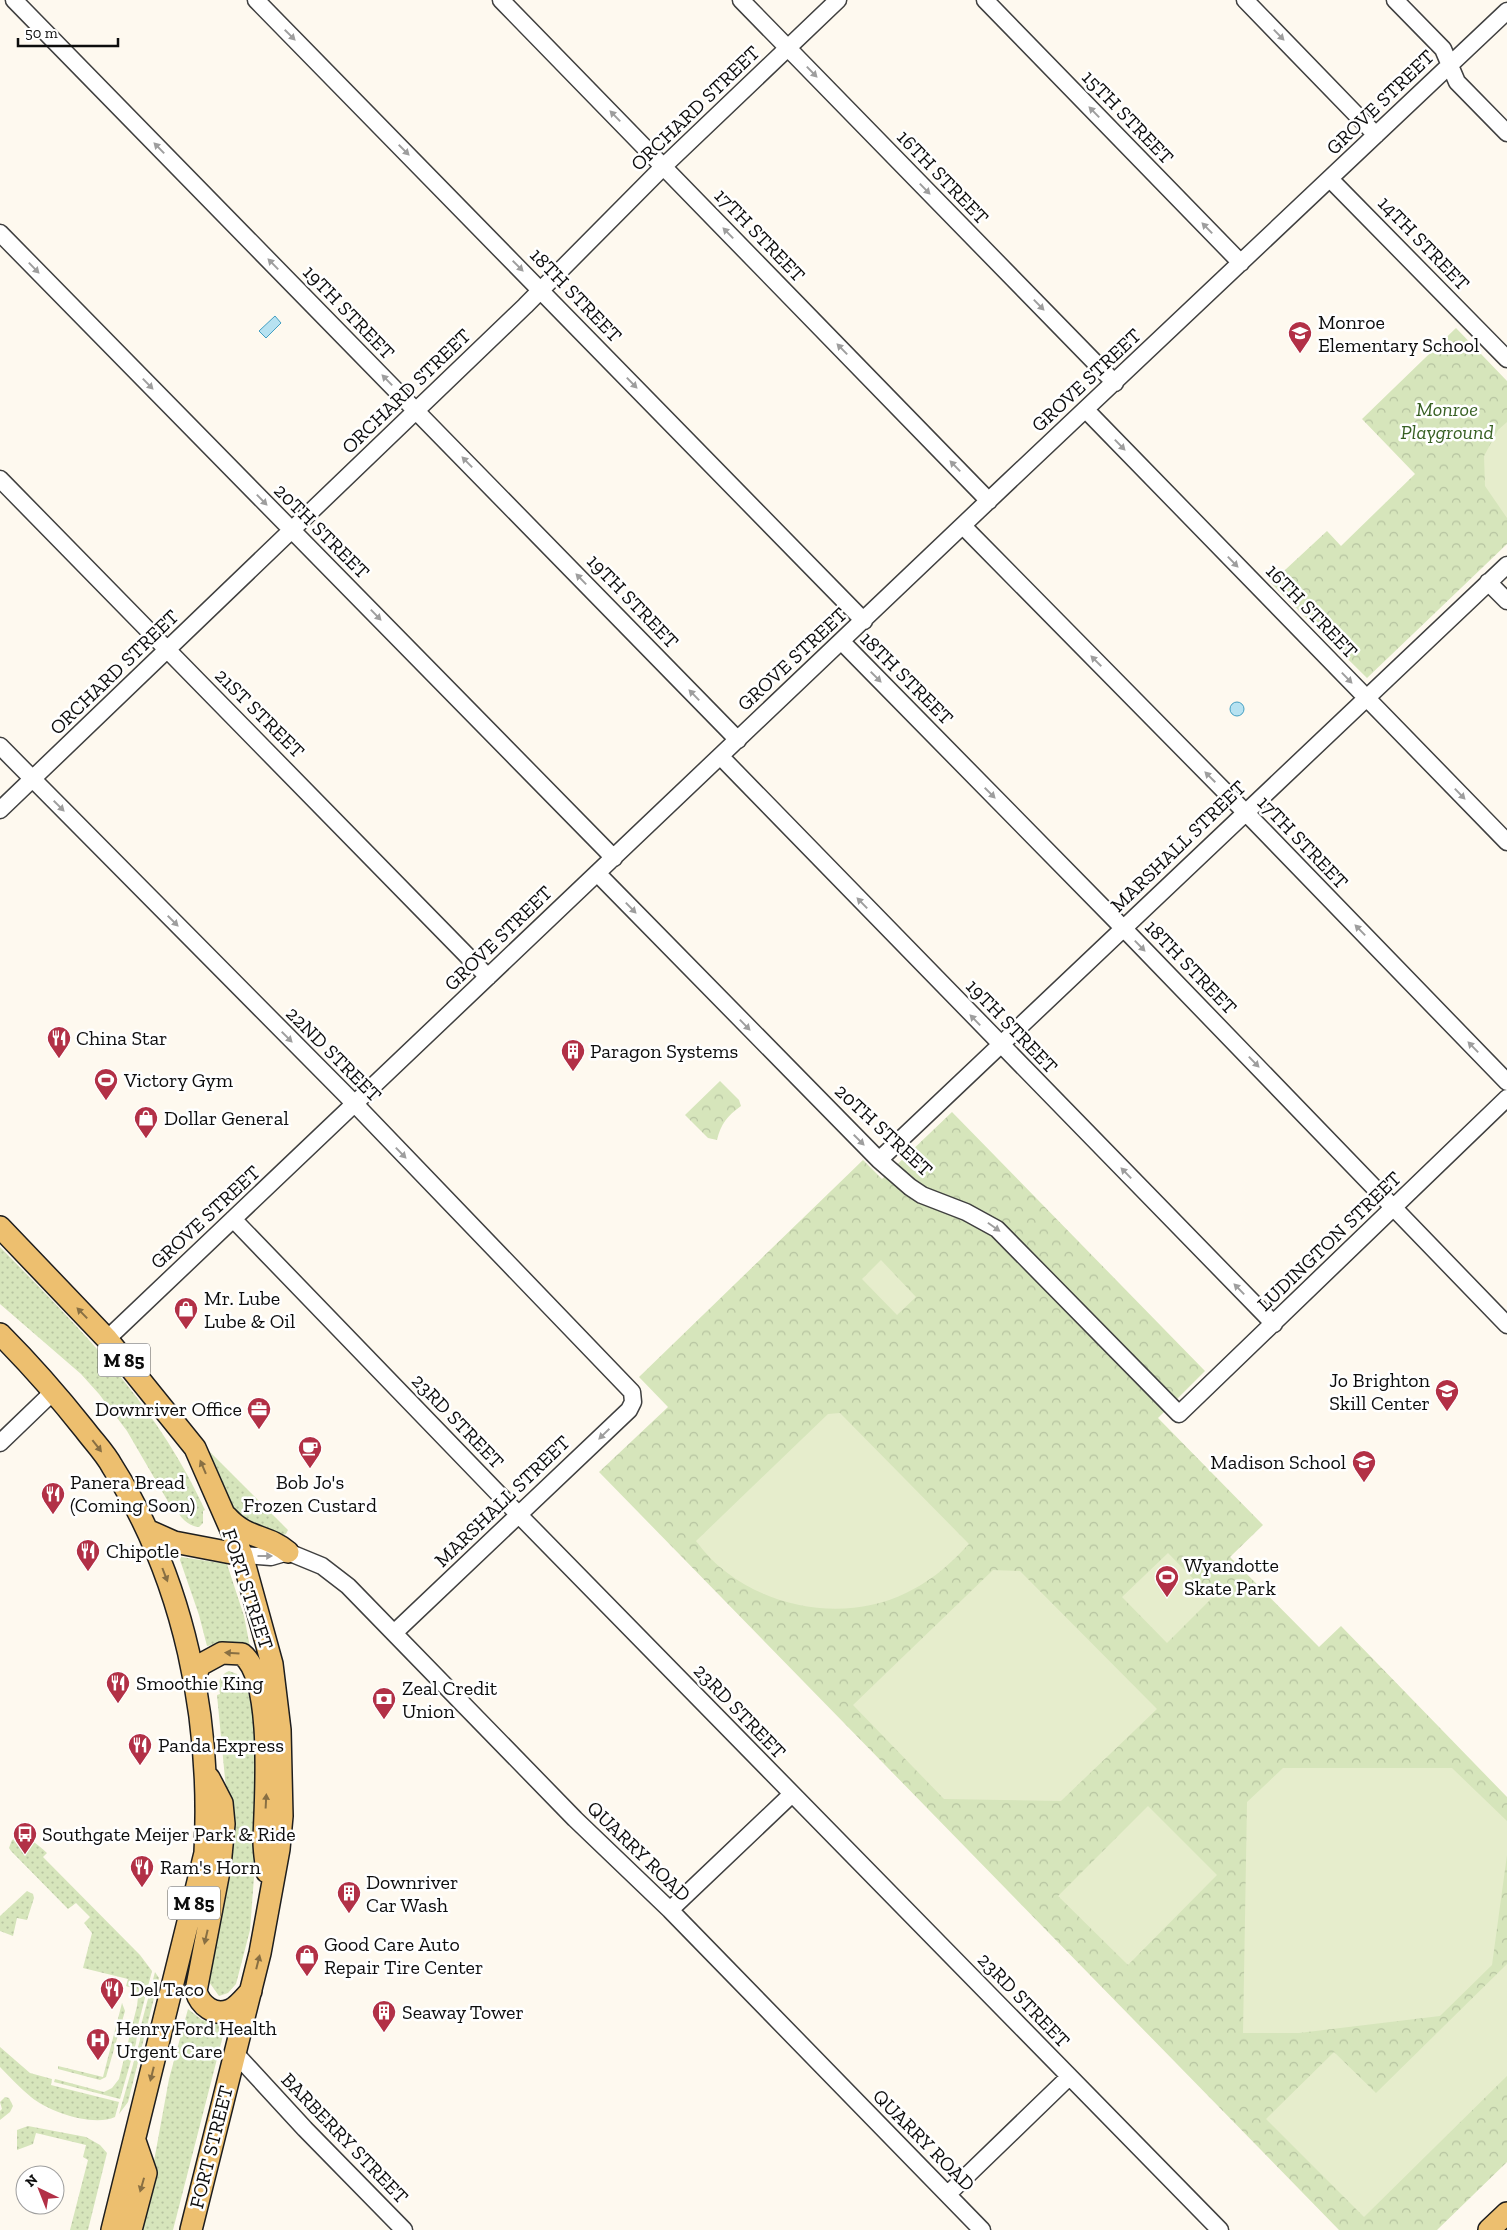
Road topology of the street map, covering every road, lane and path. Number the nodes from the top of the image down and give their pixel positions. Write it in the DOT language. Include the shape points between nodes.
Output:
graph roads {
  1 [pos="14,0"];
  2 [pos="256,0"];
  3 [pos="501,0"];
  4 [pos="741,0"];
  5 [pos="838,0"];
  6 [pos="985,0"];
  7 [pos="1245,0"];
  8 [pos="1395,0"];
  9 [pos="1507,11"];
  10 [pos="788,48"];
  11 [pos="1450,65"];
  12 [pos="1507,132"];
  13 [pos="1376,135"];
  14 [pos="664,166"];
  15 [pos="1330,179"];
  16 [pos="0,233"];
  17 [pos="1241,264"];
  18 [pos="541,289"];
  19 [pos="1507,359"];
  20 [pos="1115,383"];
  21 [pos="1086,410"];
  22 [pos="416,411"];
  23 [pos="0,479"];
  24 [pos="989,501"];
  25 [pos="963,526"];
  26 [pos="292,531"];
  27 [pos="1507,564"];
  28 [pos="1488,582"];
  29 [pos="1507,601"];
  30 [pos="864,621"];
  31 [pos="842,642"];
  32 [pos="168,650"];
  33 [pos="1366,698"];
  34 [pos="738,740"];
  35 [pos="0,746"];
  36 [pos="721,757"];
  37 [pos="33,779"];
  38 [pos="0,810"];
  39 [pos="1244,812"];
  40 [pos="1507,842"];
  41 [pos="614,858"];
  42 [pos="597,873"];
  43 [pos="1123,928"];
  44 [pos="488,977"];
  45 [pos="1000,1045"];
  46 [pos="1507,1082"];
  47 [pos="1507,1098"];
  48 [pos="354,1103"];
  49 [pos="879,1160"];
  50 [pos="1395,1207"];
  51 [pos="233,1219"];
  52 [pos="0,1227"];
  53 [pos="1274,1324"];
  54 [pos="1507,1325"];
  55 [pos="0,1334"];
  56 [pos="107,1339"];
  57 [pos="53,1392"];
  58 [pos="633,1396"];
  59 [pos="1179,1414"];
  60 [pos="0,1443"];
  61 [pos="223,1512"];
  62 [pos="519,1515"];
  63 [pos="147,1530"];
  64 [pos="288,1552"];
  65 [pos="242,1555"];
  66 [pos="394,1634"];
  67 [pos="195,1677"];
  68 [pos="206,1772"];
  69 [pos="792,1794"];
  70 [pos="269,1902"];
  71 [pos="670,1910"];
  72 [pos="251,1991"];
  73 [pos="235,2053"];
  74 [pos="1069,2077"];
  75 [pos="135,2141"];
  76 [pos="948,2194"];
  77 [pos="1507,2213"];
  78 [pos="112,2230"];
  79 [pos="131,2230"];
  80 [pos="191,2230"];
  81 [pos="404,2230"];
  82 [pos="982,2230"];
  83 [pos="1220,2230"];
  84 [pos="1489,2230"];
  22 -- 1 [label="street, 19TH STREET, one-way"];
  2 -- 18 [label="street, 18TH STREET, one-way"];
  14 -- 3 [label="street, 17TH STREET, one-way"];
  4 -- 10 [label="street, 16TH STREET"];
  5 -- 10 [label="street, ORCHARD STREET"];
  17 -- 6 [label="street, 15TH STREET, one-way"];
  7 -- 13 [label="street, one-way"];
  8 -- 11 [label="street" via="1443,49"];
  9 -- 11 [label="street, GROVE STREET"];
  10 -- 14 [label="street, ORCHARD STREET"];
  10 -- 20 [label="street, 16TH STREET, one-way"];
  11 -- 12 [label="street" via="1457,82"];
  11 -- 13 [label="street, GROVE STREET"];
  13 -- 15 [label="street, GROVE STREET"];
  14 -- 18 [label="street, ORCHARD STREET"];
  24 -- 14 [label="street, 17TH STREET, one-way"];
  15 -- 17 [label="street, GROVE STREET"];
  15 -- 19 [label="street, 14TH STREET"];
  16 -- 26 [label="street, 20TH STREET, one-way"];
  17 -- 20 [label="street, GROVE STREET"];
  18 -- 22 [label="street, ORCHARD STREET"];
  18 -- 30 [label="street, 18TH STREET, one-way"];
  20 -- 21 [label="street, GROVE STREET"];
  21 -- 24 [label="street, GROVE STREET"];
  21 -- 33 [label="street, 16TH STREET, one-way"];
  22 -- 26 [label="street, ORCHARD STREET"];
  34 -- 22 [label="street, 19TH STREET, one-way"];
  23 -- 32 [label="street, 21ST STREET"];
  24 -- 25 [label="street, GROVE STREET"];
  25 -- 30 [label="street, GROVE STREET"];
  39 -- 25 [label="street, 17TH STREET, one-way"];
  26 -- 32 [label="street, ORCHARD STREET"];
  26 -- 41 [label="street, 20TH STREET, one-way"];
  27 -- 28 [label="street, MARSHALL STREET"];
  28 -- 29 [label="street"];
  28 -- 33 [label="street, MARSHALL STREET"];
  30 -- 31 [label="street, GROVE STREET"];
  31 -- 34 [label="street, GROVE STREET"];
  31 -- 43 [label="street, 18TH STREET, one-way"];
  32 -- 37 [label="street, ORCHARD STREET"];
  32 -- 44 [label="street, 21ST STREET"];
  33 -- 39 [label="street, MARSHALL STREET"];
  33 -- 40 [label="street, 16TH STREET, one-way"];
  34 -- 36 [label="street, GROVE STREET"];
  35 -- 37 [label="street, 22ND STREET"];
  36 -- 41 [label="street, GROVE STREET"];
  45 -- 36 [label="street, 19TH STREET, one-way"];
  37 -- 38 [label="street, ORCHARD STREET"];
  37 -- 48 [label="street, 22ND STREET, one-way"];
  39 -- 43 [label="street, MARSHALL STREET"];
  46 -- 39 [label="street, 17TH STREET, one-way"];
  41 -- 42 [label="street, GROVE STREET"];
  42 -- 44 [label="street, GROVE STREET"];
  42 -- 49 [label="street, 20TH STREET, one-way"];
  43 -- 45 [label="street, MARSHALL STREET"];
  43 -- 50 [label="street, 18TH STREET, one-way"];
  44 -- 48 [label="street, GROVE STREET"];
  45 -- 49 [label="street, MARSHALL STREET"];
  53 -- 45 [label="street, 19TH STREET, one-way"];
  47 -- 50 [label="street, LUDINGTON STREET"];
  48 -- 51 [label="street, GROVE STREET"];
  48 -- 58 [label="street, 22ND STREET, one-way" via="628,1386"];
  49 -- 59 [label="street, 20TH STREET, one-way" via="922,1195 982,1219 1002,1233"];
  50 -- 53 [label="street, LUDINGTON STREET"];
  50 -- 54 [label="street, 18TH STREET"];
  51 -- 56 [label="street, GROVE STREET"];
  51 -- 62 [label="street, 23RD STREET"];
  56 -- 52 [label="main road, FORT STREET / M 85, one-way"];
  53 -- 59 [label="street, LUDINGTON STREET"];
  55 -- 57 [label="main road, M 85"];
  61 -- 56 [label="main road, FORT STREET / M 85, one-way" via="195,1448"];
  57 -- 60 [label="street"];
  57 -- 63 [label="main road, M 85, one-way" via="112,1465"];
  58 -- 62 [label="street, MARSHALL STREET, one-way" via="629,1410"];
  61 -- 64 [label="main road" via="235,1526 278,1544"];
  61 -- 65 [label="main road, FORT STREET / M 85"];
  62 -- 66 [label="street, MARSHALL STREET"];
  62 -- 69 [label="street, 23RD STREET"];
  63 -- 65 [label="main road" via="174,1542"];
  63 -- 67 [label="main road, M 85, one-way" via="174,1598"];
  65 -- 64 [label="street, one-way" via="271,1557"];
  64 -- 66 [label="street, QUARRY ROAD" via="322,1566 348,1586"];
  65 -- 70 [label="main road, FORT STREET / M 85" via="272,1664 280,1730 282,1816"];
  66 -- 71 [label="street, QUARRY ROAD" via="570,1814"];
  67 -- 68 [label="main road, M 85"];
  70 -- 67 [label="main road, one-way" via="264,1843 265,1740 259,1687 253,1666 242,1654 222,1653 200,1665"];
  68 -- 72 [label="main road, one-way" via="222,1803 224,1824 220,1866 196,1990 204,2006 221,2012 230,2010"];
  68 -- 75 [label="main road, M 85, one-way" via="205,1853"];
  69 -- 71 [label="street"];
  69 -- 74 [label="street, 23RD STREET"];
  72 -- 70 [label="main road, FORT STREET / M 85, one-way"];
  71 -- 76 [label="street, QUARRY ROAD"];
  72 -- 73 [label="main road, FORT STREET / M 85"];
  73 -- 80 [label="main road, FORT STREET / M 85"];
  73 -- 81 [label="street, BARBERRY STREET"];
  74 -- 76 [label="street"];
  74 -- 83 [label="street, 23RD STREET"];
  75 -- 78 [label="main road, M 85"];
  75 -- 79 [label="main road, one-way" via="146,2173"];
  76 -- 82 [label="street, QUARRY ROAD"];
  77 -- 84 [label="main road"];
}
